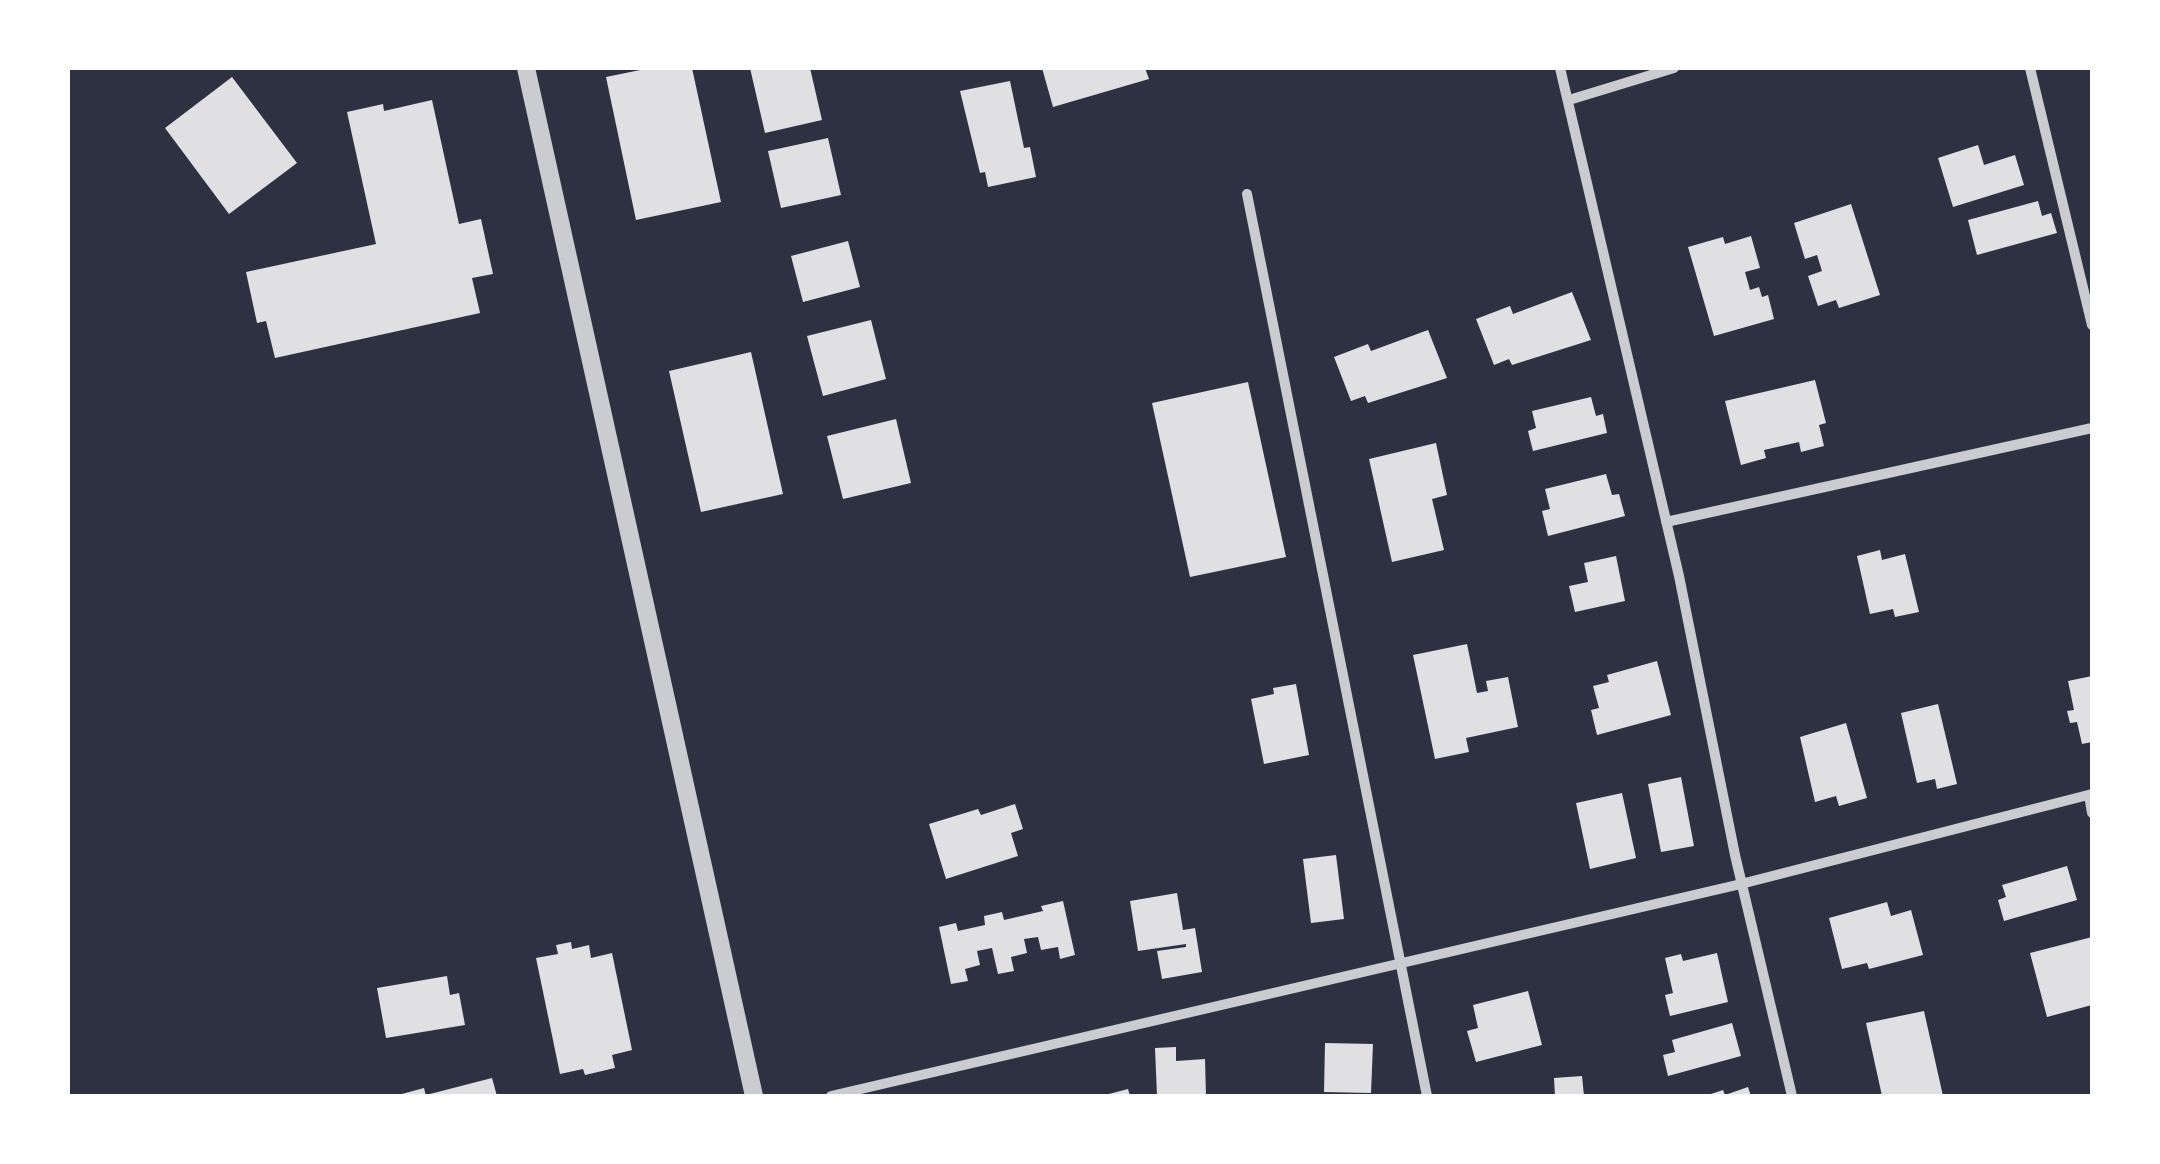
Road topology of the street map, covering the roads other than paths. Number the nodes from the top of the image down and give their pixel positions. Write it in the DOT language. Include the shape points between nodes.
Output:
graph roads {
  1 [pos="526,68"];
  2 [pos="1560,68"];
  3 [pos="1674,68"];
  4 [pos="2030,68"];
  5 [pos="1569,100"];
  6 [pos="1247,194"];
  7 [pos="2092,324"];
  8 [pos="2092,428"];
  9 [pos="1666,522"];
  10 [pos="2091,794"];
  11 [pos="2092,812"];
  12 [pos="1741,884"];
  13 [pos="1400,964"];
  14 [pos="754,1096"];
  15 [pos="831,1096"];
  16 [pos="1428,1096"];
  17 [pos="1792,1096"];
  1 -- 14 [label="street"];
  2 -- 5 [label="street"];
  3 -- 5 [label="street"];
  4 -- 7 [label="street"];
  5 -- 9 [label="street"];
  6 -- 13 [label="street"];
  8 -- 9 [label="street"];
  9 -- 12 [label="street"];
  10 -- 11 [label="street"];
  10 -- 12 [label="street"];
  12 -- 13 [label="street"];
  12 -- 17 [label="street"];
  13 -- 15 [label="street"];
  13 -- 16 [label="street"];
}
